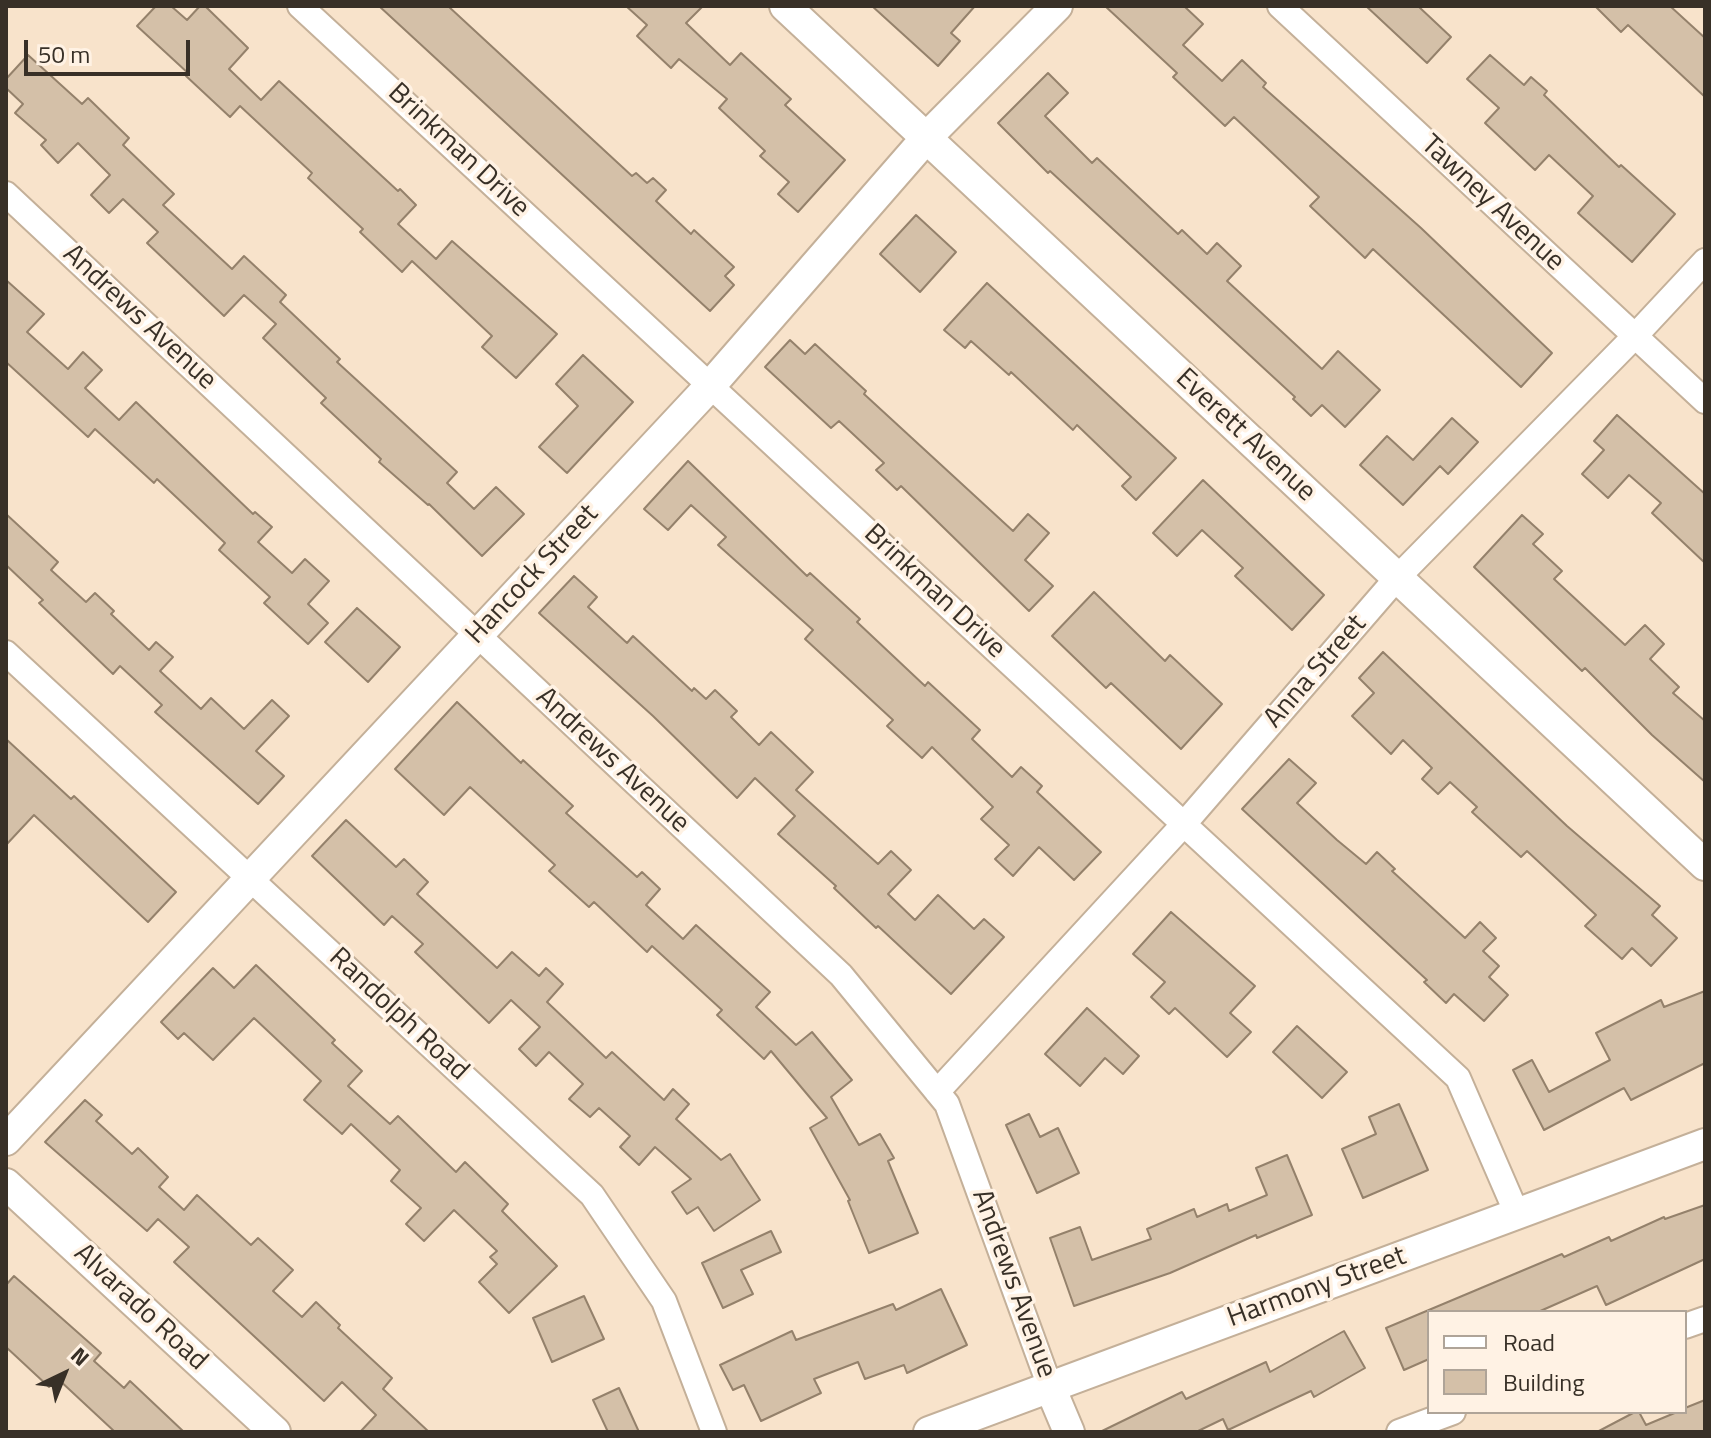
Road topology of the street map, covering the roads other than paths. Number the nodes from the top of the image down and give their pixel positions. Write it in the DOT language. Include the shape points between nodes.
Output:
graph roads {
  1 [pos="300,6"];
  2 [pos="785,6"];
  3 [pos="1057,6"];
  4 [pos="1280,6"];
  5 [pos="928,136"];
  6 [pos="6,194"];
  7 [pos="1705,261"];
  8 [pos="1635,336"];
  9 [pos="711,385"];
  10 [pos="1705,401"];
  11 [pos="1396,579"];
  12 [pos="478,635"];
  13 [pos="6,653"];
  14 [pos="1184,824"];
  15 [pos="1705,865"];
  16 [pos="250,879"];
  17 [pos="937,1092"];
  18 [pos="6,1140"];
  19 [pos="1705,1144"];
  20 [pos="6,1184"];
  21 [pos="1517,1214"];
  22 [pos="1050,1387"];
  23 [pos="1448,1414"];
  24 [pos="275,1432"];
  25 [pos="714,1432"];
  26 [pos="929,1432"];
  27 [pos="1069,1432"];
  28 [pos="1399,1432"];
  1 -- 9 [label="street, Brinkman Drive"];
  2 -- 5 [label="street, Everett Avenue"];
  3 -- 5 [label="street, Hancock Street"];
  4 -- 8 [label="street, Tawney Avenue"];
  5 -- 9 [label="street, Hancock Street"];
  5 -- 11 [label="street, Everett Avenue"];
  6 -- 12 [label="street, Andrews Avenue"];
  7 -- 8 [label="street, Anna Street"];
  8 -- 10 [label="street, Tawney Avenue"];
  8 -- 11 [label="street, Anna Street"];
  9 -- 12 [label="street, Hancock Street"];
  9 -- 14 [label="street, Brinkman Drive"];
  11 -- 14 [label="street, Anna Street"];
  11 -- 15 [label="street, Everett Avenue"];
  12 -- 16 [label="street, Hancock Street"];
  12 -- 17 [label="street, Andrews Avenue" via="841,975"];
  13 -- 16 [label="street, Randolph Road"];
  14 -- 17 [label="street, Anna Street"];
  14 -- 21 [label="street, Brinkman Drive" via="1458,1078"];
  16 -- 18 [label="street, Hancock Street"];
  16 -- 25 [label="street, Randolph Road" via="592,1195 664,1301"];
  17 -- 22 [label="street, Andrews Avenue" via="947,1104"];
  19 -- 21 [label="street, Harmony Street"];
  20 -- 24 [label="street, Alvarado Road"];
  21 -- 22 [label="street, Harmony Street"];
  22 -- 26 [label="street, Harmony Street"];
  22 -- 27 [label="street, Andrews Avenue"];
  23 -- 28 [label="street"];
}
